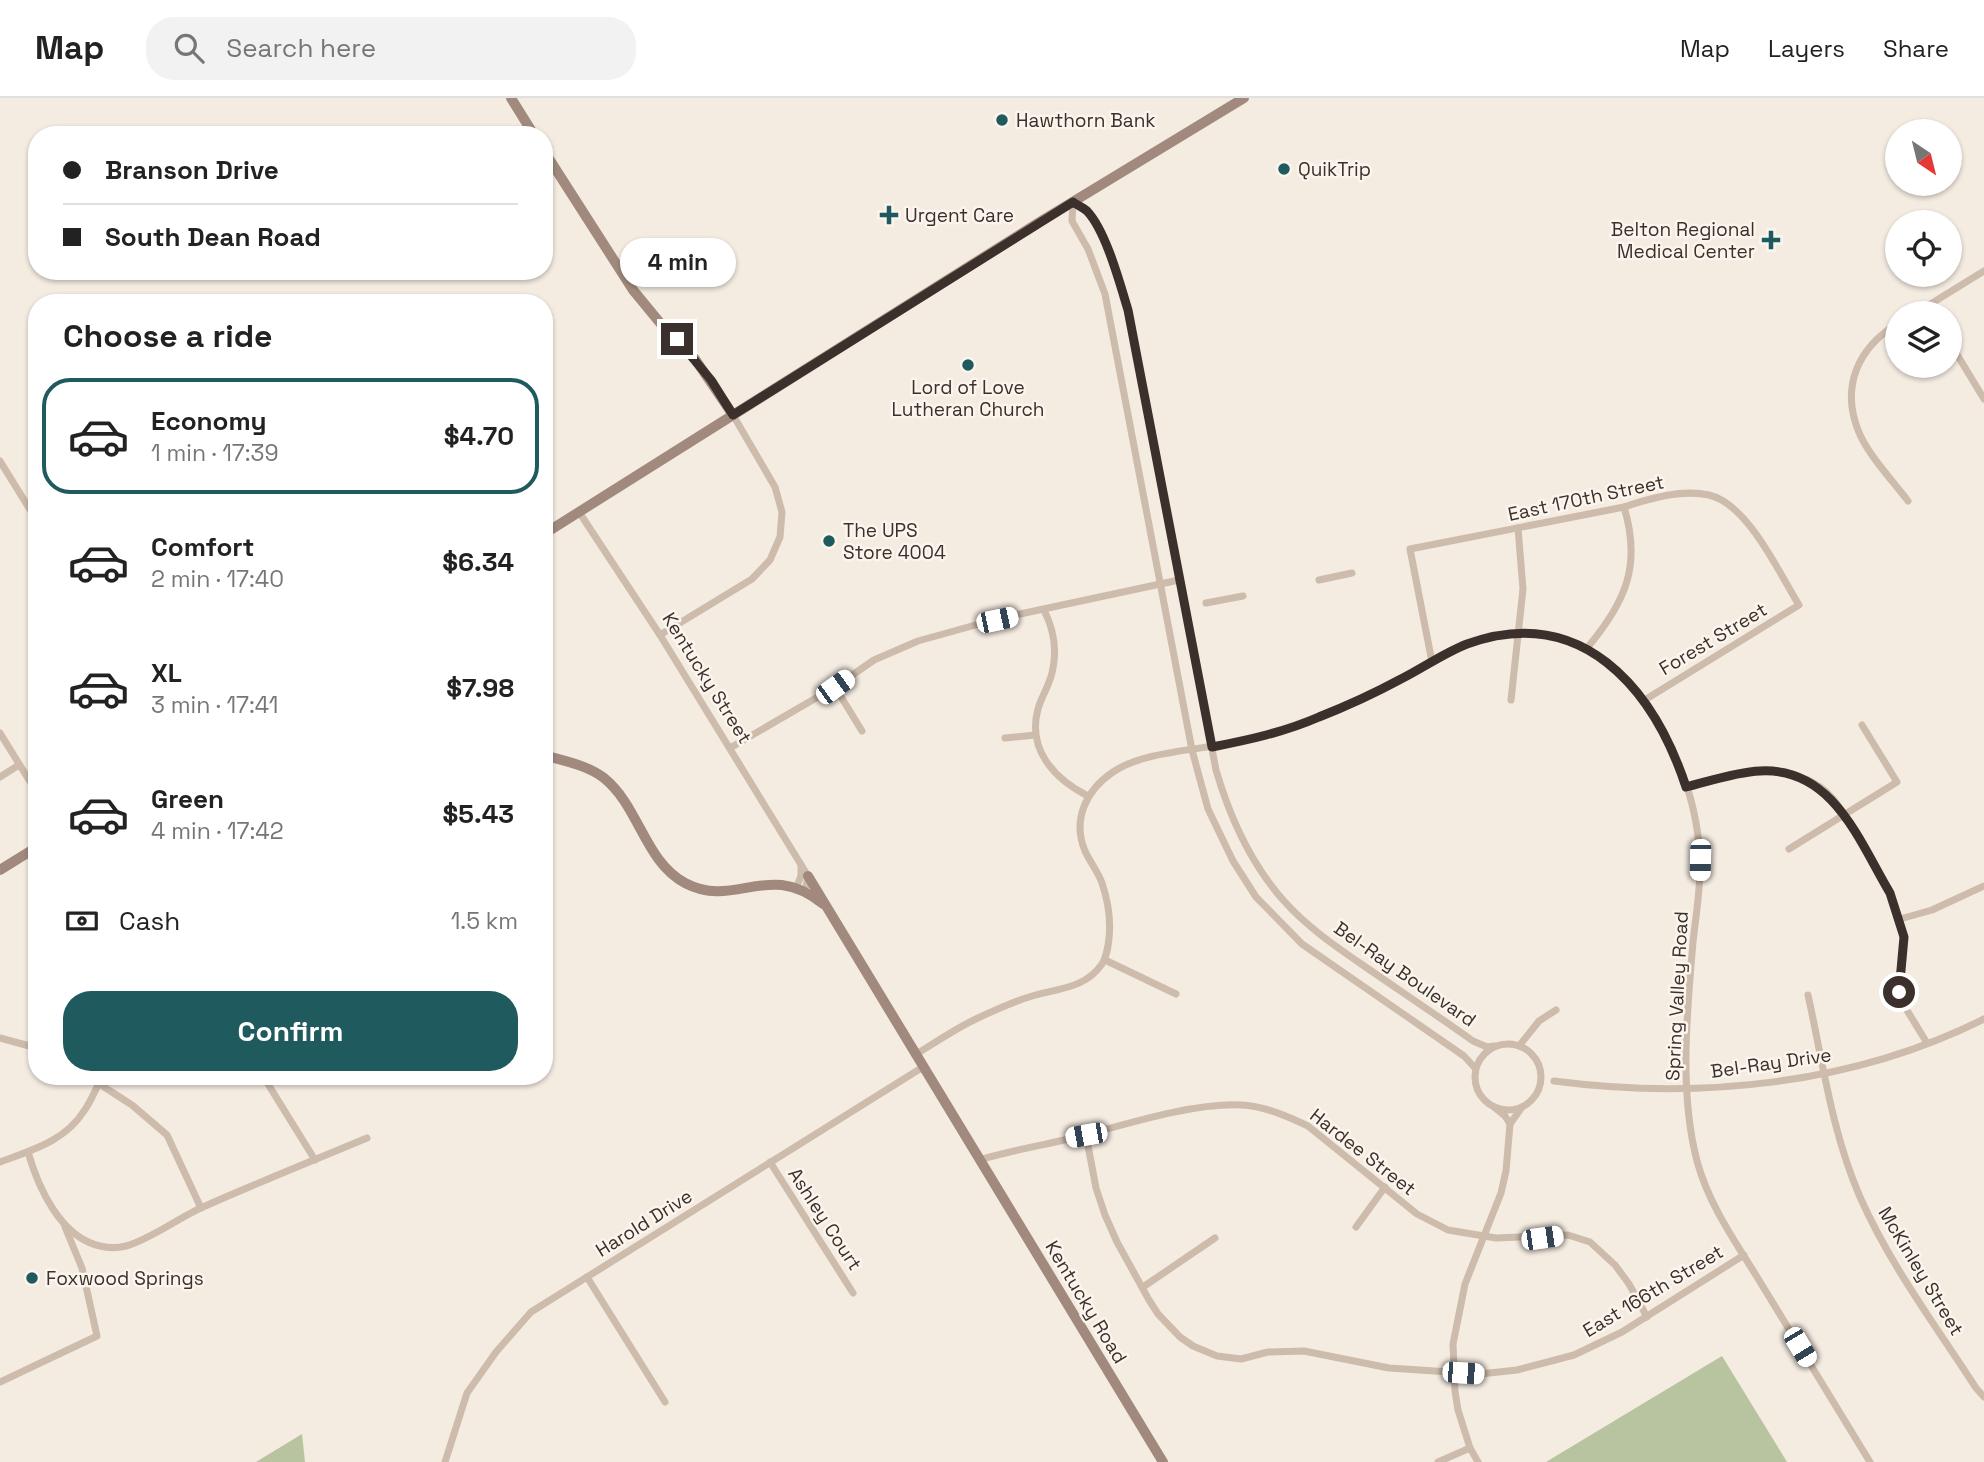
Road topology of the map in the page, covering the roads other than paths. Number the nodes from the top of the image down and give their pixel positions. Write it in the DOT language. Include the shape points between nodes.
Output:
graph roads {
  1 [pos="511,98"];
  2 [pos="1244,98"];
  3 [pos="528,126"];
  4 [pos="553,165"];
  5 [pos="1073,202"];
  6 [pos="1984,271"];
  7 [pos="1122,290"];
  8 [pos="1105,294"];
  9 [pos="1942,301"];
  10 [pos="1885,332"];
  11 [pos="1962,363"];
  12 [pos="1984,399"];
  13 [pos="733,415"];
  14 [pos="1148,419"];
  15 [pos="1130,422"];
  16 [pos="0,461"];
  17 [pos="1908,500"];
  18 [pos="28,506"];
  19 [pos="1624,507"];
  20 [pos="579,512"];
  21 [pos="553,528"];
  22 [pos="1518,528"];
  23 [pos="1352,573"];
  24 [pos="1179,580"];
  25 [pos="1319,580"];
  26 [pos="1161,583"];
  27 [pos="1242,596"];
  28 [pos="1206,603"];
  29 [pos="1799,605"];
  30 [pos="1044,610"];
  31 [pos="1520,633"];
  32 [pos="660,635"];
  33 [pos="1587,648"];
  34 [pos="1433,662"];
  35 [pos="835,687"];
  36 [pos="1511,700"];
  37 [pos="1643,701"];
  38 [pos="1862,725"];
  39 [pos="862,731"];
  40 [pos="0,733"];
  41 [pos="1035,735"];
  42 [pos="1005,738"];
  43 [pos="1212,747"];
  44 [pos="730,748"];
  45 [pos="1192,750"];
  46 [pos="553,758"];
  47 [pos="19,765"];
  48 [pos="0,777"];
  49 [pos="28,779"];
  50 [pos="1686,787"];
  51 [pos="1088,796"];
  52 [pos="1843,815"];
  53 [pos="1789,849"];
  54 [pos="28,853"];
  55 [pos="801,864"];
  56 [pos="0,870"];
  57 [pos="808,876"];
  58 [pos="1984,886"];
  59 [pos="801,890"];
  60 [pos="826,906"];
  61 [pos="1301,918"];
  62 [pos="1900,919"];
  63 [pos="1288,931"];
  64 [pos="1105,960"];
  65 [pos="1176,994"];
  66 [pos="1808,995"];
  67 [pos="1556,1010"];
  68 [pos="1984,1019"];
  69 [pos="0,1038"];
  70 [pos="1927,1043"];
  71 [pos="28,1046"];
  72 [pos="1494,1046"];
  73 [pos="1519,1046"];
  74 [pos="915,1055"];
  75 [pos="923,1067"];
  76 [pos="1540,1067"];
  77 [pos="1475,1068"];
  78 [pos="1825,1073"];
  79 [pos="1555,1081"];
  80 [pos="97,1085"];
  81 [pos="99,1085"];
  82 [pos="269,1085"];
  83 [pos="1688,1090"];
  84 [pos="1539,1091"];
  85 [pos="1493,1106"];
  86 [pos="1522,1107"];
  87 [pos="1510,1124"];
  88 [pos="1086,1135"];
  89 [pos="367,1138"];
  90 [pos="28,1152"];
  91 [pos="315,1160"];
  92 [pos="979,1160"];
  93 [pos="0,1162"];
  94 [pos="770,1162"];
  95 [pos="1385,1187"];
  96 [pos="201,1208"];
  97 [pos="62,1220"];
  98 [pos="1356,1227"];
  99 [pos="1482,1237"];
  100 [pos="80,1238"];
  101 [pos="1216,1238"];
  102 [pos="76,1254"];
  103 [pos="1744,1255"];
  104 [pos="587,1277"];
  105 [pos="1143,1287"];
  106 [pos="853,1293"];
  107 [pos="1647,1317"];
  108 [pos="1453,1371"];
  109 [pos="0,1382"];
  110 [pos="1984,1397"];
  111 [pos="665,1402"];
  112 [pos="1471,1448"];
  113 [pos="445,1462"];
  114 [pos="1163,1462"];
  115 [pos="1438,1462"];
  116 [pos="1478,1462"];
  117 [pos="1870,1462"];
  1 -- 3 [label="street"];
  2 -- 5 [label="street"];
  4 -- 13 [label="street" via="633,290 695,359"];
  5 -- 7 [label="street, Bel-Ray Boulevard" via="1088,211"];
  5 -- 8 [label="street, Bel-Ray Boulevard" via="1072,221"];
  5 -- 13 [label="street"];
  6 -- 9 [label="street"];
  7 -- 8 [label="street"];
  7 -- 14 [label="street, Bel-Ray Boulevard"];
  8 -- 15 [label="street, Bel-Ray Boulevard"];
  10 -- 17 [label="street" via="1861,359 1854,376 1853,410 1858,432"];
  11 -- 12 [label="street"];
  13 -- 20 [label="street"];
  13 -- 32 [label="street" via="775,487 782,512 780,537 770,560 752,579"];
  14 -- 15 [label="street"];
  14 -- 24 [label="street, Bel-Ray Boulevard"];
  15 -- 26 [label="street, Bel-Ray Boulevard"];
  16 -- 18 [label="street"];
  19 -- 22 [label="street, East 170th Street"];
  19 -- 29 [label="street, East 170th Street" via="1673,495 1709,495 1720,500 1742,516"];
  19 -- 33 [label="street" via="1632,541 1631,573 1609,619"];
  20 -- 21 [label="street"];
  20 -- 32 [label="street, Kentucky Street"];
  22 -- 31 [label="street" via="1523,589"];
  22 -- 34 [label="street, East 170th Street" via="1410,549"];
  23 -- 25 [label="street"];
  24 -- 26 [label="street"];
  24 -- 43 [label="street, Bel-Ray Boulevard"];
  26 -- 30 [label="street"];
  26 -- 45 [label="street, Bel-Ray Boulevard"];
  27 -- 28 [label="street"];
  29 -- 37 [label="street, Forest Street"];
  30 -- 35 [label="street" via="918,641 874,660"];
  30 -- 41 [label="street" via="1055,656"];
  31 -- 33 [label="street, Spring Valley Road" via="1550,635"];
  31 -- 34 [label="street, Spring Valley Road" via="1484,638"];
  31 -- 36 [label="street"];
  32 -- 44 [label="street, Kentucky Street"];
  33 -- 37 [label="street, Spring Valley Road" via="1608,663"];
  34 -- 43 [label="street, Spring Valley Road" via="1318,718"];
  35 -- 39 [label="street"];
  35 -- 44 [label="street"];
  37 -- 50 [label="street, Spring Valley Road" via="1667,738"];
  38 -- 52 [label="street" via="1897,782"];
  40 -- 47 [label="street"];
  41 -- 42 [label="street"];
  41 -- 51 [label="street" via="1052,770"];
  43 -- 45 [label="street, Spring Valley Road"];
  43 -- 61 [label="street, Bel-Ray Boulevard" via="1224,797 1241,838 1267,880"];
  44 -- 55 [label="street, Kentucky Street"];
  45 -- 51 [label="street, Spring Valley Road" via="1120,767"];
  45 -- 63 [label="street, Bel-Ray Boulevard" via="1208,809 1227,852 1256,897"];
  46 -- 59 [label="street" via="589,769 611,785 664,866 682,882 712,892 774,883"];
  47 -- 48 [label="street"];
  47 -- 49 [label="street"];
  50 -- 52 [label="street" via="1741,774 1782,772 1816,785"];
  50 -- 83 [label="street, Spring Valley Road" via="1700,860"];
  51 -- 64 [label="street" via="1080,830 1106,898 1110,932"];
  52 -- 53 [label="street"];
  52 -- 62 [label="street" via="1890,893"];
  54 -- 56 [label="street"];
  55 -- 57 [label="street, Kentucky Street"];
  55 -- 59 [label="street"];
  57 -- 59 [label="street"];
  57 -- 60 [label="street"];
  58 -- 62 [label="street"];
  59 -- 60 [label="street"];
  60 -- 74 [label="street"];
  61 -- 63 [label="street"];
  61 -- 72 [label="street, Bel-Ray Boulevard" via="1473,1041 1487,1048"];
  62 -- 70 [label="street" via="1904,937 1899,992"];
  63 -- 77 [label="street, Bel-Ray Boulevard"];
  64 -- 65 [label="street"];
  64 -- 74 [label="street" via="1081,983 1017,1001 975,1019"];
  66 -- 78 [label="street, McKinley Street"];
  67 -- 73 [label="street" via="1539,1021"];
  68 -- 70 [label="street, Bel-Ray Drive"];
  69 -- 71 [label="street"];
  70 -- 78 [label="street, Bel-Ray Drive"];
  72 -- 73 [label="street, Bel-Ray Boulevard"];
  72 -- 77 [label="street, Bel-Ray Boulevard"];
  73 -- 76 [label="street" via="1534,1055"];
  74 -- 75 [label="street"];
  75 -- 92 [label="street"];
  75 -- 94 [label="street, Harold Drive"];
  76 -- 79 [label="street"];
  76 -- 84 [label="street"];
  77 -- 85 [label="street" via="1476,1087"];
  78 -- 83 [label="street, Bel-Ray Drive"];
  78 -- 110 [label="street, McKinley Street" via="1839,1138 1870,1218"];
  79 -- 83 [label="street, Bel-Ray Drive"];
  79 -- 84 [label="street"];
  80 -- 90 [label="street" via="75,1122 51,1142"];
  81 -- 96 [label="street" via="132,1105 167,1135"];
  82 -- 91 [label="street"];
  83 -- 103 [label="street, Spring Valley Road" via="1692,1138 1703,1180 1718,1215"];
  84 -- 86 [label="street"];
  85 -- 86 [label="street"];
  85 -- 87 [label="street"];
  86 -- 87 [label="street"];
  87 -- 99 [label="street" via="1501,1193"];
  88 -- 92 [label="street, Hardee Street"];
  88 -- 95 [label="street, Hardee Street" via="1168,1114 1256,1107 1308,1126"];
  88 -- 105 [label="street, East 166th Street" via="1105,1215"];
  89 -- 91 [label="street"];
  90 -- 93 [label="street"];
  90 -- 97 [label="street" via="41,1186"];
  91 -- 96 [label="street"];
  92 -- 114 [label="street, Kentucky Road"];
  94 -- 104 [label="street, Harold Drive"];
  94 -- 106 [label="street, Ashley Court"];
  95 -- 98 [label="street"];
  95 -- 99 [label="street, Hardee Street" via="1431,1223"];
  96 -- 100 [label="street" via="126,1246 103,1247"];
  97 -- 100 [label="street"];
  97 -- 102 [label="street"];
  99 -- 107 [label="street, Hardee Street" via="1568,1235 1590,1242 1615,1265"];
  99 -- 108 [label="street" via="1456,1320"];
  100 -- 102 [label="street"];
  101 -- 105 [label="street"];
  102 -- 109 [label="street" via="97,1336"];
  103 -- 107 [label="street, East 166th Street"];
  103 -- 117 [label="street, Spring Valley Road"];
  104 -- 111 [label="street"];
  104 -- 113 [label="street, Harold Drive" via="531,1312 496,1352 467,1393"];
  105 -- 108 [label="street, East 166th Street" via="1167,1325 1193,1346 1217,1356 1241,1359 1268,1352 1304,1351 1389,1368"];
  107 -- 108 [label="street, East 166th Street" via="1596,1346 1551,1362 1500,1373"];
  108 -- 112 [label="street" via="1458,1410"];
  112 -- 115 [label="street"];
  112 -- 116 [label="street"];
}
